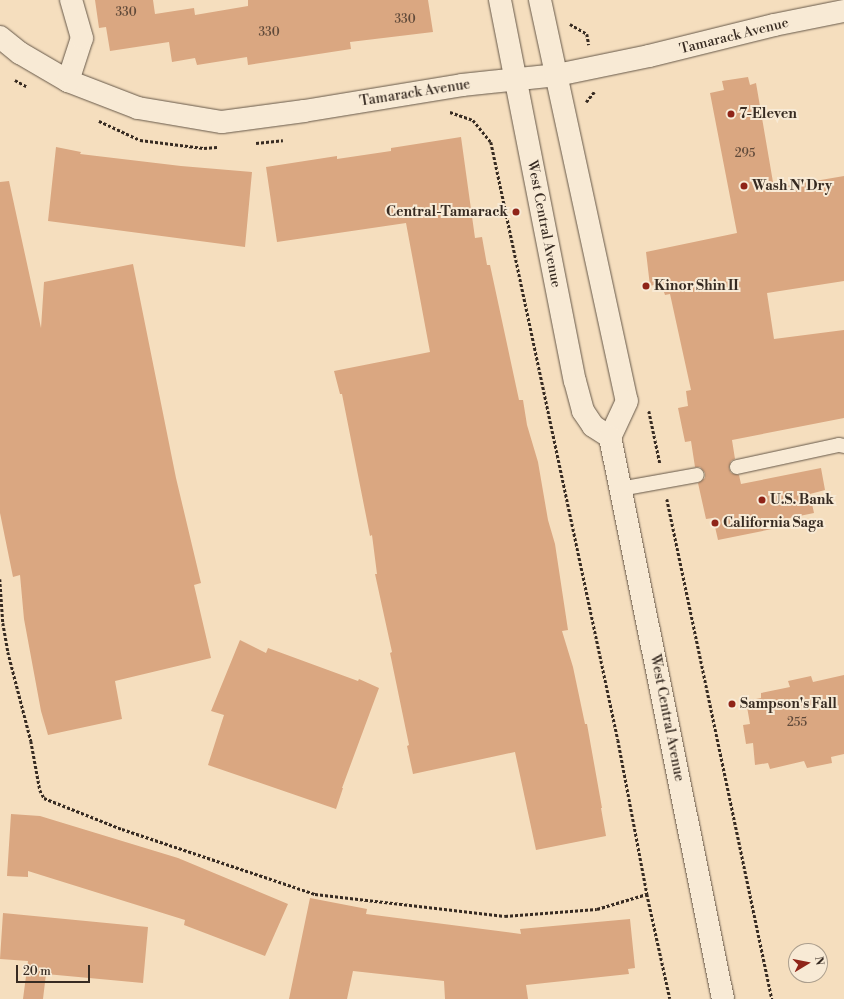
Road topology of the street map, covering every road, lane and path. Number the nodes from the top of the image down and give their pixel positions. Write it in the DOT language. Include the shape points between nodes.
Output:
graph roads {
  1 [pos="71,0"];
  2 [pos="500,0"];
  3 [pos="540,0"];
  4 [pos="844,11"];
  5 [pos="0,37"];
  6 [pos="557,75"];
  7 [pos="10,76"];
  8 [pos="68,81"];
  9 [pos="516,81"];
  10 [pos="33,89"];
  11 [pos="443,113"];
  12 [pos="94,118"];
  13 [pos="291,138"];
  14 [pos="252,144"];
  15 [pos="220,146"];
  16 [pos="610,437"];
  17 [pos="844,446"];
  18 [pos="737,467"];
  19 [pos="697,475"];
  20 [pos="620,490"];
  21 [pos="0,579"];
  22 [pos="647,894"];
  23 [pos="670,999"];
  24 [pos="723,999"];
  1 -- 8 [label="main road" via="82,38"];
  2 -- 9 [label="main road, West Central Avenue"];
  3 -- 6 [label="main road"];
  4 -- 6 [label="main road, Tamarack Avenue"];
  5 -- 8 [label="main road, Tamarack Avenue"];
  6 -- 9 [label="main road, Tamarack Avenue"];
  6 -- 16 [label="main road" via="627,401"];
  7 -- 10 [label="path"];
  8 -- 9 [label="main road, Tamarack Avenue" via="138,108 222,122 462,85"];
  9 -- 16 [label="main road, West Central Avenue" via="575,381 583,411 593,426"];
  11 -- 22 [label="path" via="451,112 473,120 491,142 618,740"];
  12 -- 15 [label="path" via="140,140 204,148"];
  13 -- 14 [label="path"];
  16 -- 20 [label="main road, West Central Avenue"];
  17 -- 18 [label="lane"];
  19 -- 20 [label="lane"];
  20 -- 24 [label="main road, West Central Avenue"];
  21 -- 22 [label="path" via="8,652 44,798 122,829 315,894 505,916 597,910"];
  22 -- 23 [label="path"];
}
